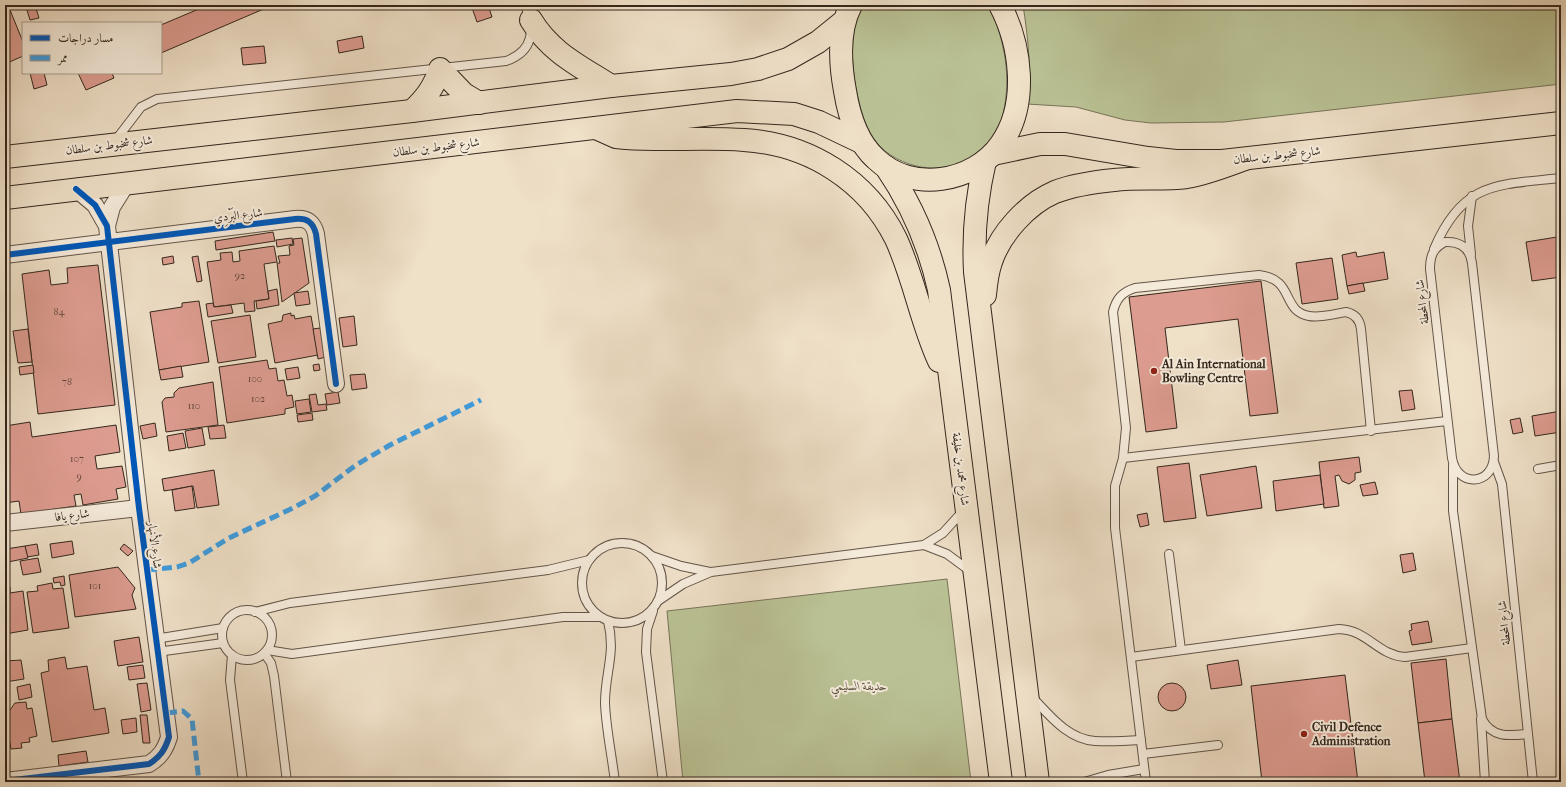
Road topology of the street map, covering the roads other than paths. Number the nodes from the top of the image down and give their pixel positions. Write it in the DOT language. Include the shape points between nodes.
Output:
graph roads {
  1 [pos="1000,5"];
  2 [pos="528,13"];
  3 [pos="848,13"];
  4 [pos="440,68"];
  5 [pos="612,86"];
  6 [pos="478,103"];
  7 [pos="412,111"];
  8 [pos="1561,123"];
  9 [pos="596,128"];
  10 [pos="862,142"];
  11 [pos="112,144"];
  12 [pos="82,148"];
  13 [pos="5,157"];
  14 [pos="989,158"];
  15 [pos="1245,159"];
  16 [pos="886,167"];
  17 [pos="5,171"];
  18 [pos="1561,178"];
  19 [pos="127,183"];
  20 [pos="76,189"];
  21 [pos="1472,196"];
  22 [pos="5,198"];
  23 [pos="107,226"];
  24 [pos="110,242"];
  25 [pos="1434,249"];
  26 [pos="5,255"];
  27 [pos="1471,257"];
  28 [pos="981,328"];
  29 [pos="336,384"];
  30 [pos="951,386"];
  31 [pos="1448,421"];
  32 [pos="1371,431"];
  33 [pos="1123,458"];
  34 [pos="1494,462"];
  35 [pos="1453,465"];
  36 [pos="1561,465"];
  37 [pos="1538,469"];
  38 [pos="966,506"];
  39 [pos="139,508"];
  40 [pos="5,523"];
  41 [pos="924,545"];
  42 [pos="1168,554"];
  43 [pos="652,556"];
  44 [pos="589,560"];
  45 [pos="711,572"];
  46 [pos="975,576"];
  47 [pos="656,604"];
  48 [pos="254,612"];
  49 [pos="604,619"];
  50 [pos="223,628"];
  51 [pos="223,643"];
  52 [pos="156,645"];
  53 [pos="1472,648"];
  54 [pos="1181,650"];
  55 [pos="265,651"];
  56 [pos="232,655"];
  57 [pos="1131,657"];
  58 [pos="1027,692"];
  59 [pos="1481,713"];
  60 [pos="1527,734"];
  61 [pos="1141,740"];
  62 [pos="1218,745"];
  63 [pos="1143,754"];
  64 [pos="1144,769"];
  65 [pos="5,781"];
  66 [pos="243,782"];
  67 [pos="287,782"];
  68 [pos="615,782"];
  69 [pos="663,782"];
  70 [pos="1001,782"];
  71 [pos="1038,782"];
  72 [pos="1084,782"];
  73 [pos="1146,782"];
  74 [pos="1485,782"];
  75 [pos="1533,782"];
  1 -- 14 [label="main road" via="1010,25 1015,44 1018,92 1012,124 1007,135"];
  2 -- 4 [label="lane" via="529,41 518,56 506,61"];
  2 -- 5 [label="main road" via="547,43 560,54"];
  3 -- 5 [label="main road, شارع شخبوط بن سلطان" via="818,42 788,59 758,69"];
  3 -- 10 [label="main road" via="842,52 844,83 850,113"];
  4 -- 6 [label="main road" via="464,94"];
  4 -- 7 [label="main road" via="435,84 425,99"];
  4 -- 11 [label="lane" via="156,99 141,107"];
  5 -- 6 [label="main road, شارع شخبوط بن سلطان"];
  6 -- 7 [label="main road, شارع شخبوط بن سلطان"];
  7 -- 11 [label="main road, شارع شخبوط بن سلطان"];
  8 -- 15 [label="main road, شارع شخبوط بن سلطان"];
  9 -- 10 [label="main road, شارع شخبوط بن سلطان" via="737,111 764,112 794,114 819,122"];
  9 -- 19 [label="main road, شارع شخبوط بن سلطان"];
  9 -- 30 [label="main road" via="616,137 626,138 766,142 820,160 850,179 870,199 895,238 909,271 934,350"];
  10 -- 16 [label="main road" via="876,160"];
  11 -- 12 [label="main road, شارع شخبوط بن سلطان"];
  12 -- 13 [label="main road, شارع شخبوط بن سلطان"];
  12 -- 17 [label="main road" via="46,163"];
  14 -- 15 [label="main road, شارع شخبوط بن سلطان" via="1040,144 1065,144 1176,161"];
  14 -- 16 [label="main road" via="965,174 942,179 930,180 907,176"];
  14 -- 28 [label="main road" via="976,206 974,235"];
  15 -- 28 [label="main road" via="1187,177 1115,180 1077,186 1054,193 1036,204 1019,218 995,252 987,279"];
  16 -- 30 [label="main road, شارع محمد بن خليفة" via="913,212 934,268"];
  18 -- 21 [label="lane, شارع المحطة" via="1500,185"];
  19 -- 20 [label="main road, شارع شخبوط بن سلطان"];
  19 -- 23 [label="street, شارع الأنهار" via="112,207"];
  20 -- 22 [label="main road, شارع شخبوط بن سلطان"];
  20 -- 23 [label="street, شارع الأنهار" via="95,205"];
  21 -- 25 [label="lane, شارع المحطة" via="1449,220"];
  21 -- 27 [label="lane, شارع المحطة" via="1468,226"];
  23 -- 24 [label="street, شارع الأنهار"];
  24 -- 26 [label="street, شارع البَرْدِي"];
  24 -- 29 [label="street, شارع البَرْدِي" via="302,218 309,221 316,234"];
  24 -- 39 [label="street, شارع الأنهار"];
  25 -- 27 [label="lane" via="1445,242 1452,242 1464,246"];
  25 -- 31 [label="lane, شارع المحطة" via="1430,269"];
  27 -- 34 [label="lane, شارع المحطة"];
  28 -- 58 [label="main road"];
  30 -- 38 [label="main road, شارع محمد بن خليفة"];
  31 -- 32 [label="lane"];
  31 -- 35 [label="lane, شارع المحطة"];
  32 -- 33 [label="lane"];
  32 -- 33 [label="lane" via="1361,329 1358,320 1351,313 1313,316 1302,314 1290,303 1284,286 1266,276 1141,287 1120,296 1113,312 1126,428"];
  33 -- 57 [label="lane" via="1115,486 1115,528"];
  34 -- 35 [label="lane" via="1488,474 1476,480 1462,476"];
  34 -- 60 [label="lane, شارع المحطة" via="1503,490"];
  35 -- 53 [label="lane, شارع المحطة" via="1453,511"];
  36 -- 37 [label="lane"];
  38 -- 41 [label="lane" via="948,529"];
  38 -- 46 [label="main road, شارع محمد بن خليفة"];
  39 -- 40 [label="street, شارع يافا"];
  39 -- 52 [label="street, شارع الأنهار"];
  41 -- 45 [label="lane"];
  41 -- 46 [label="lane" via="947,554"];
  42 -- 54 [label="lane"];
  43 -- 44 [label="lane" via="631,544 619,543 597,552"];
  43 -- 45 [label="lane" via="681,566"];
  43 -- 47 [label="lane" via="662,577 662,590"];
  44 -- 48 [label="lane" via="548,570 290,603"];
  44 -- 49 [label="lane" via="584,572 583,591 591,608"];
  45 -- 47 [label="lane" via="683,584"];
  46 -- 70 [label="main road, شارع محمد بن خليفة"];
  47 -- 49 [label="lane" via="648,614 633,622"];
  47 -- 69 [label="lane" via="647,629 646,652"];
  48 -- 50 [label="lane" via="239,612 232,615"];
  48 -- 55 [label="lane" via="261,615 270,628 272,636"];
  49 -- 55 [label="lane" via="563,617 292,654"];
  49 -- 68 [label="lane" via="611,632 612,656 605,703"];
  50 -- 51 [label="lane"];
  50 -- 52 [label="lane"];
  51 -- 52 [label="lane"];
  51 -- 56 [label="lane"];
  52 -- 65 [label="street, شارع الأنهار" via="169,737 160,757 149,764 136,767"];
  53 -- 54 [label="lane" via="1397,656 1380,650 1360,634 1339,630"];
  53 -- 59 [label="lane, شارع المحطة"];
  54 -- 57 [label="lane"];
  55 -- 56 [label="lane" via="252,660"];
  55 -- 67 [label="lane" via="274,676"];
  56 -- 66 [label="lane" via="230,680"];
  57 -- 61 [label="lane"];
  58 -- 61 [label="lane" via="1058,724 1074,735 1094,741"];
  58 -- 71 [label="main road"];
  59 -- 60 [label="lane" via="1485,725 1495,733 1507,736"];
  59 -- 74 [label="lane, شارع المحطة"];
  60 -- 75 [label="lane, شارع المحطة"];
  61 -- 63 [label="lane"];
  62 -- 63 [label="lane"];
  63 -- 64 [label="lane"];
  64 -- 72 [label="lane"];
  64 -- 73 [label="lane"];
}
